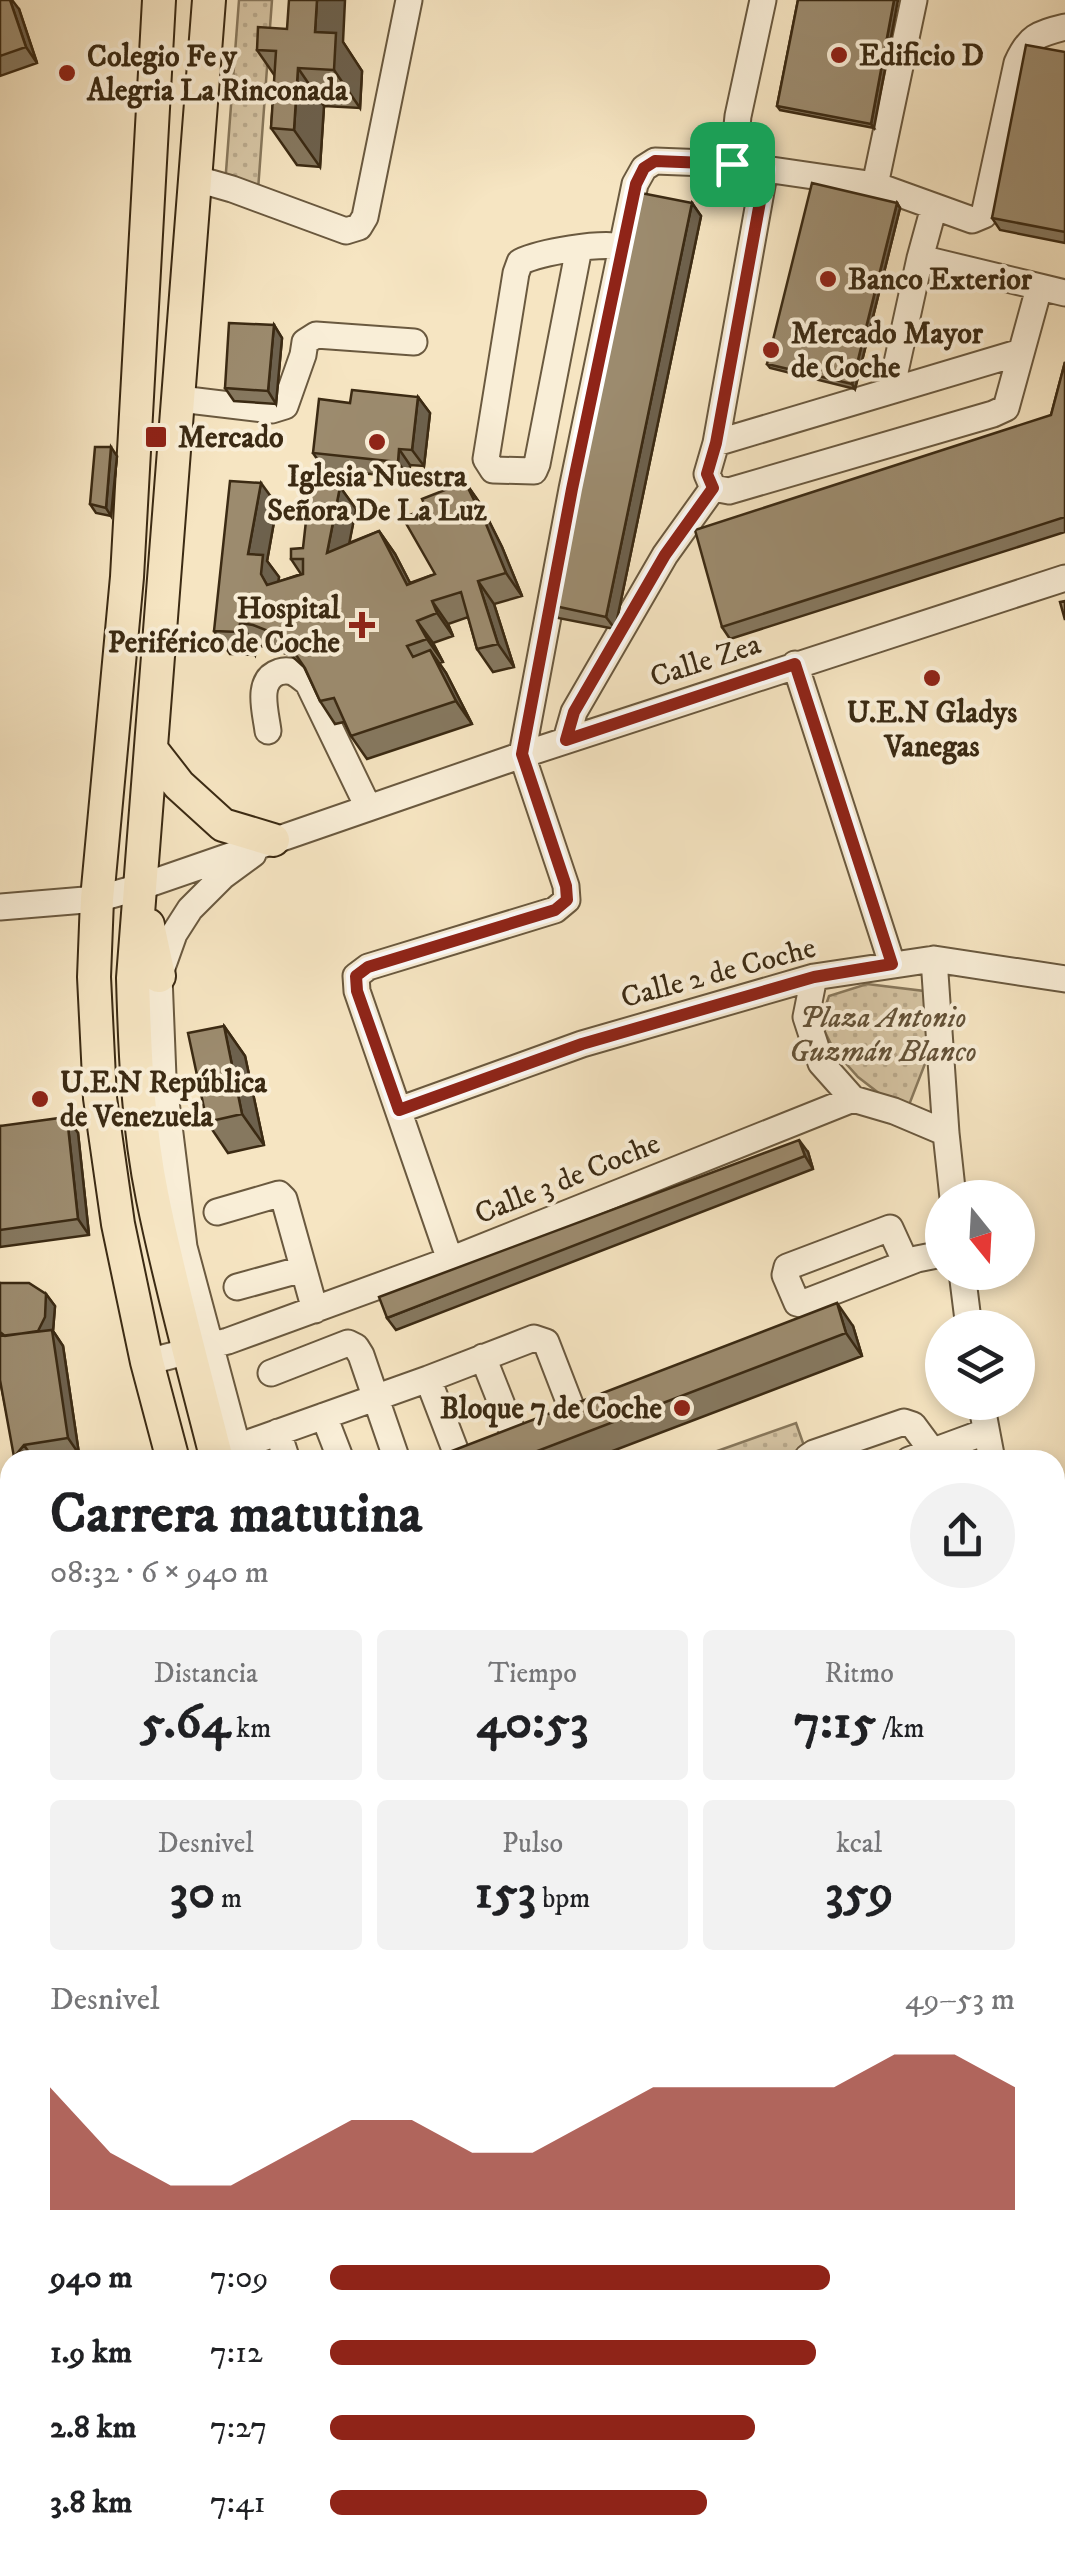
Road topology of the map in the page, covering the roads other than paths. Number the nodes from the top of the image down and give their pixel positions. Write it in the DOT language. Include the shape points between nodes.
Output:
graph roads {
  1 [pos="159,0"];
  2 [pos="209,0"];
  3 [pos="408,0"];
  4 [pos="763,0"];
  5 [pos="914,0"];
  6 [pos="1065,28"];
  7 [pos="1038,34"];
  8 [pos="1065,39"];
  9 [pos="732,164"];
  10 [pos="766,169"];
  11 [pos="197,180"];
  12 [pos="876,185"];
  13 [pos="934,207"];
  14 [pos="622,247"];
  15 [pos="579,248"];
  16 [pos="920,258"];
  17 [pos="1039,288"];
  18 [pos="1065,293"];
  19 [pos="414,342"];
  20 [pos="1022,352"];
  21 [pos="891,390"];
  22 [pos="180,400"];
  23 [pos="716,443"];
  24 [pos="534,471"];
  25 [pos="713,488"];
  26 [pos="572,489"];
  27 [pos="1065,578"];
  28 [pos="795,664"];
  29 [pos="268,731"];
  30 [pos="566,740"];
  31 [pos="151,749"];
  32 [pos="522,754"];
  33 [pos="368,808"];
  34 [pos="273,840"];
  35 [pos="140,887"];
  36 [pos="97,899"];
  37 [pos="0,908"];
  38 [pos="934,960"];
  39 [pos="892,964"];
  40 [pos="159,976"];
  41 [pos="814,977"];
  42 [pos="1065,979"];
  43 [pos="853,1099"];
  44 [pos="399,1110"];
  45 [pos="946,1133"];
  46 [pos="951,1180"];
  47 [pos="217,1212"];
  48 [pos="175,1250"];
  49 [pos="925,1258"];
  50 [pos="450,1260"];
  51 [pos="906,1263"];
  52 [pos="303,1269"];
  53 [pos="238,1287"];
  54 [pos="314,1310"];
  55 [pos="199,1349"];
  56 [pos="483,1357"];
  57 [pos="147,1362"];
  58 [pos="271,1373"];
  59 [pos="428,1379"];
  60 [pos="375,1398"];
  61 [pos="324,1416"];
  62 [pos="576,1417"];
  63 [pos="983,1420"];
  64 [pos="278,1432"];
  65 [pos="985,1432"];
  66 [pos="514,1438"];
  67 [pos="169,1450"];
  68 [pos="230,1450"];
  69 [pos="242,1450"];
  70 [pos="284,1450"];
  71 [pos="337,1450"];
  72 [pos="393,1450"];
  73 [pos="455,1450"];
  74 [pos="823,1450"];
  75 [pos="919,1450"];
  76 [pos="937,1450"];
  77 [pos="990,1450"];
  1 -- 36 [label="main road" via="126,577"];
  2 -- 11 [label="main road"];
  3 -- 11 [label="street" via="359,227 346,231"];
  4 -- 9 [label="street"];
  5 -- 12 [label="street"];
  6 -- 7 [label="street"];
  7 -- 8 [label="street"];
  7 -- 13 [label="street" via="1017,63 984,215 972,220"];
  9 -- 10 [label="street"];
  9 -- 14 [label="street" via="655,161 644,168"];
  10 -- 12 [label="street"];
  10 -- 23 [label="street"];
  11 -- 22 [label="main road"];
  12 -- 13 [label="street"];
  13 -- 16 [label="street"];
  14 -- 15 [label="street"];
  14 -- 26 [label="street"];
  15 -- 24 [label="street"];
  15 -- 24 [label="street" via="528,258 516,273 486,460 492,470"];
  16 -- 17 [label="street"];
  16 -- 21 [label="street"];
  17 -- 18 [label="street"];
  17 -- 20 [label="street"];
  19 -- 22 [label="street" via="316,335 305,342 285,406 272,410"];
  20 -- 21 [label="street"];
  20 -- 25 [label="street" via="1006,408 993,414 728,492"];
  21 -- 23 [label="street"];
  22 -- 31 [label="main road"];
  23 -- 25 [label="street" via="707,474"];
  24 -- 26 [label="street"];
  25 -- 30 [label="street" via="665,555 574,712"];
  26 -- 32 [label="street"];
  27 -- 28 [label="street, Calle Zea"];
  28 -- 30 [label="street, Calle Zea"];
  28 -- 39 [label="street"];
  29 -- 33 [label="street" via="265,684 272,674 296,673 308,683"];
  30 -- 32 [label="street, Calle Zea"];
  31 -- 34 [label="main road" via="223,825"];
  31 -- 35 [label="main road"];
  32 -- 33 [label="street, Calle Zea"];
  32 -- 44 [label="street" via="567,900 555,910 356,976"];
  33 -- 34 [label="street, Calle Zea"];
  34 -- 35 [label="street, Calle Zea"];
  34 -- 40 [label="street" via="190,909"];
  35 -- 36 [label="street, Calle Zea"];
  35 -- 40 [label="main road"];
  35 -- 48 [label="main road" via="136,1065 152,1197"];
  36 -- 37 [label="street"];
  36 -- 57 [label="main road" via="100,1098"];
  38 -- 39 [label="street, Calle 2 de Coche"];
  38 -- 42 [label="street, Calle 2 de Coche"];
  38 -- 45 [label="street"];
  39 -- 41 [label="street, Calle 2 de Coche"];
  40 -- 48 [label="street"];
  41 -- 43 [label="street" via="806,1017 821,1063"];
  41 -- 44 [label="street, Calle 2 de Coche" via="582,1044"];
  43 -- 45 [label="street"];
  43 -- 50 [label="street, Calle 3 de Coche"];
  44 -- 50 [label="street"];
  45 -- 46 [label="street"];
  47 -- 52 [label="street" via="279,1194"];
  48 -- 55 [label="main road"];
  48 -- 55 [label="main road"];
  49 -- 51 [label="street"];
  50 -- 54 [label="street, Calle 3 de Coche"];
  52 -- 53 [label="street"];
  52 -- 54 [label="street"];
  54 -- 55 [label="street, Calle 3 de Coche"];
  55 -- 57 [label="street, Calle 3 de Coche"];
  55 -- 68 [label="main road"];
  56 -- 59 [label="street"];
  56 -- 62 [label="street" via="534,1338 546,1342"];
  56 -- 66 [label="street"];
  57 -- 67 [label="main road"];
  58 -- 60 [label="street" via="348,1342 362,1356"];
  59 -- 60 [label="street"];
  59 -- 73 [label="street"];
  60 -- 61 [label="street"];
  60 -- 72 [label="street"];
  61 -- 64 [label="street"];
  61 -- 71 [label="street"];
  63 -- 65 [label="street"];
  64 -- 69 [label="street"];
  64 -- 70 [label="street"];
  65 -- 76 [label="street"];
  65 -- 77 [label="street"];
  74 -- 75 [label="street" via="904,1422 912,1425"];
}
